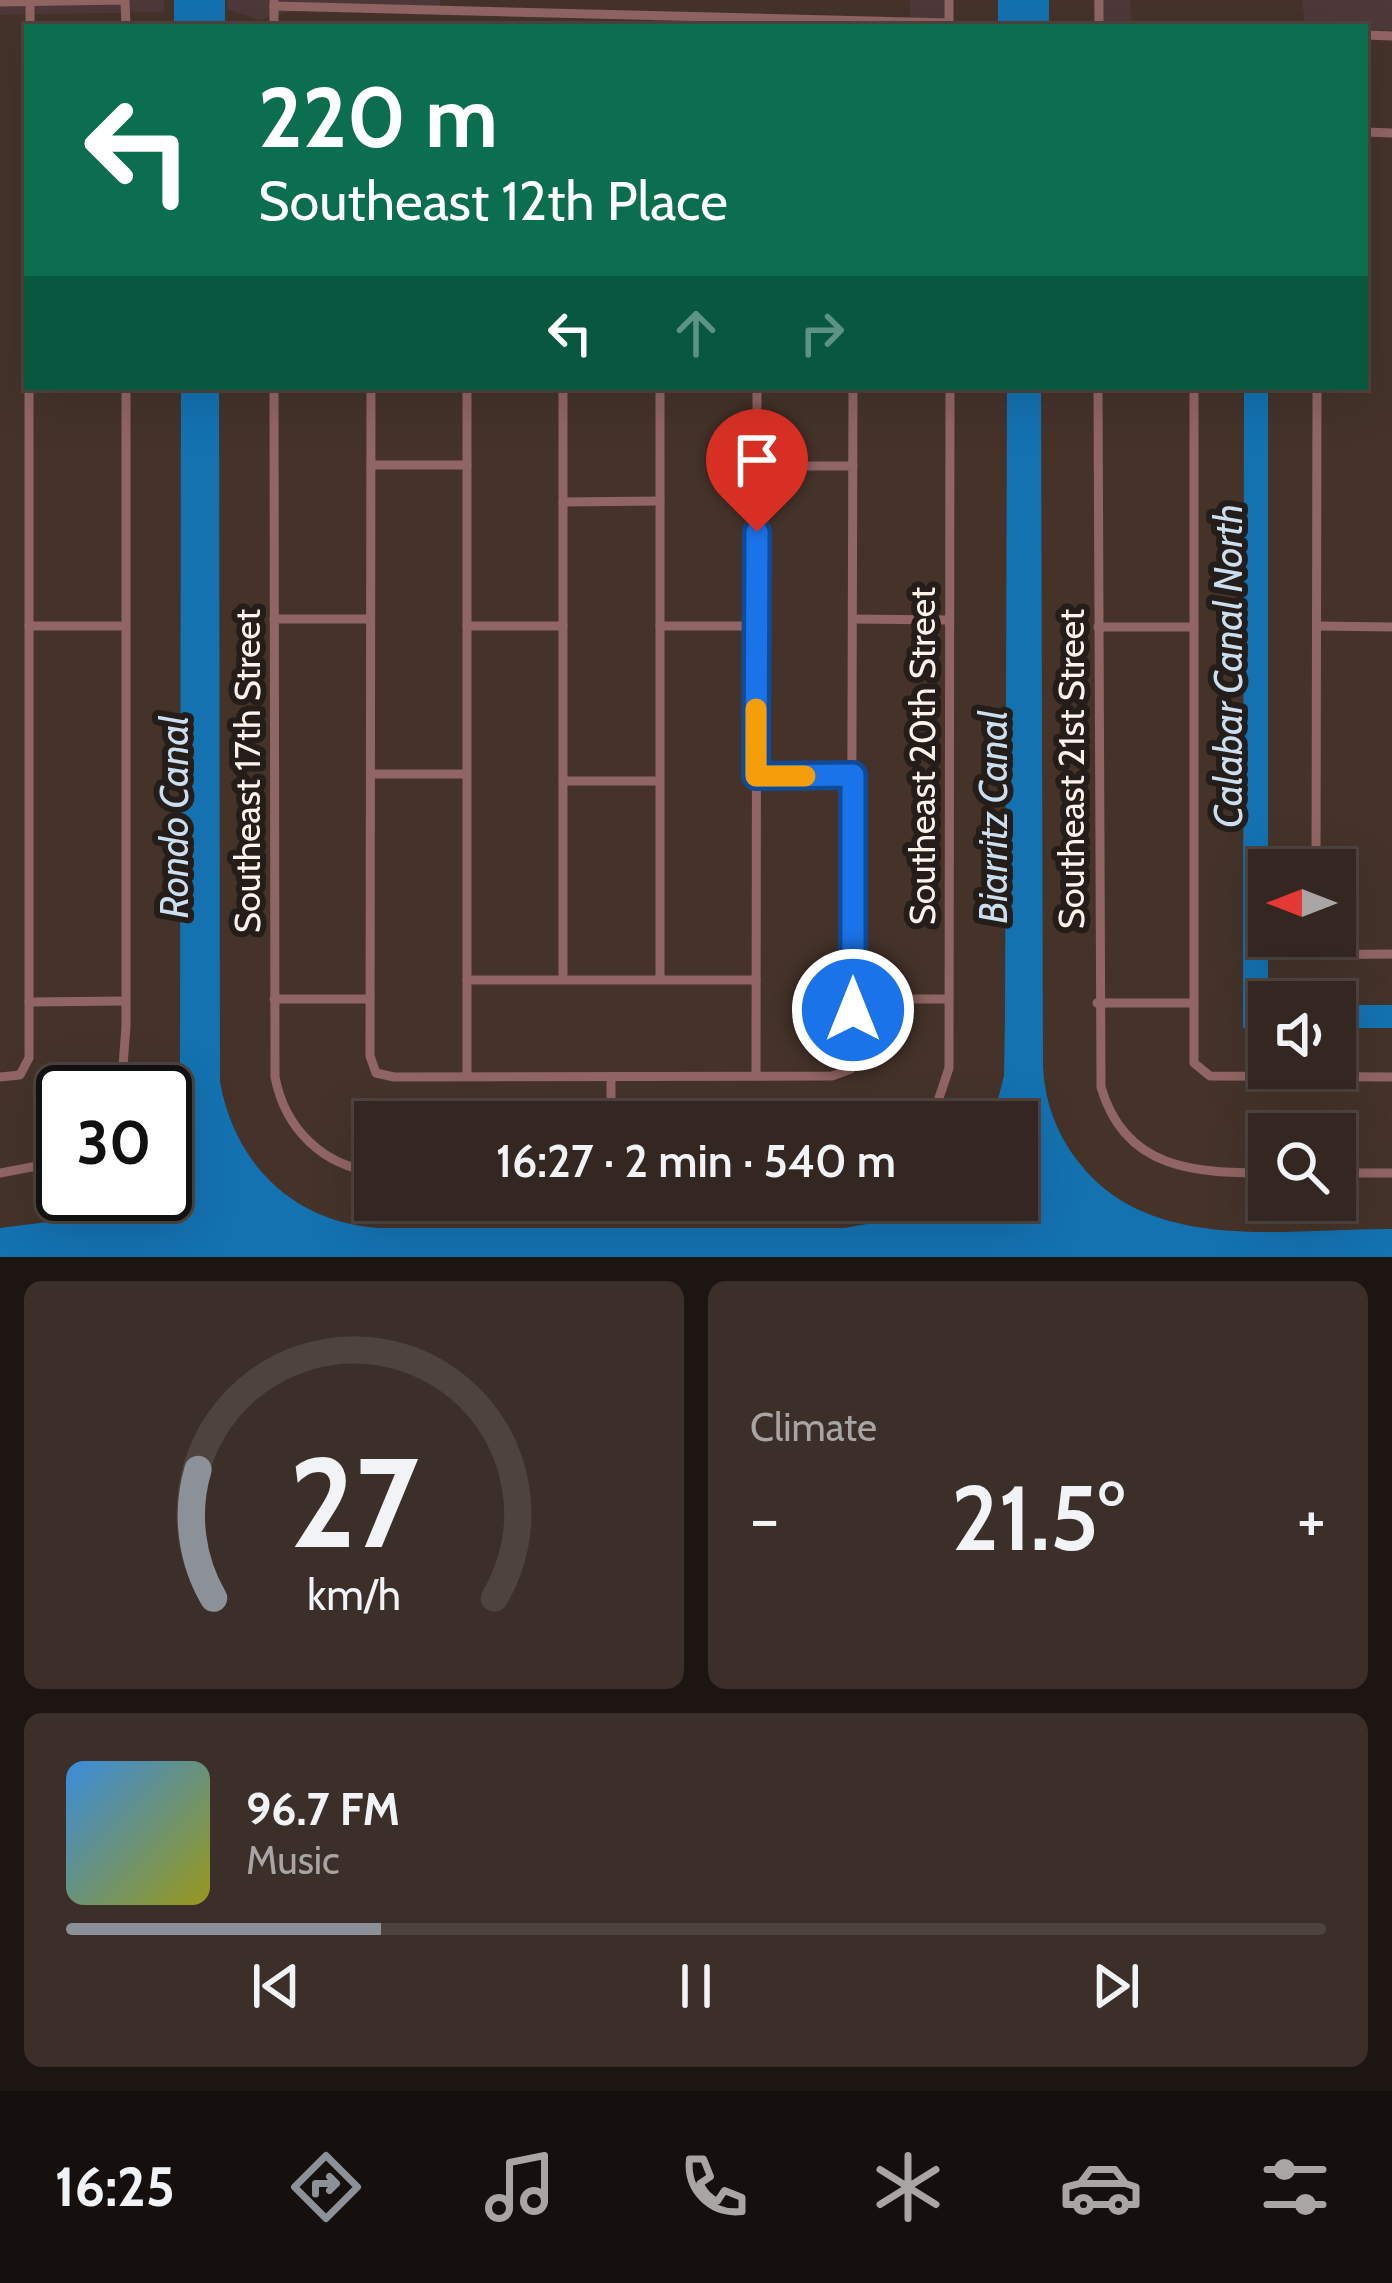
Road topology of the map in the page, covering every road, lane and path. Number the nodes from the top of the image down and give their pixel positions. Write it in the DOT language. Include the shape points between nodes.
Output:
graph roads {
  1 [pos="125,0"];
  2 [pos="0,2"];
  3 [pos="30,2"];
  4 [pos="274,3"];
  5 [pos="467,12"];
  6 [pos="757,23"];
  7 [pos="467,24"];
  8 [pos="805,24"];
  9 [pos="29,390"];
  10 [pos="126,390"];
  11 [pos="274,390"];
  12 [pos="370,390"];
  13 [pos="467,390"];
  14 [pos="563,390"];
  15 [pos="660,390"];
  16 [pos="757,390"];
  17 [pos="853,390"];
  18 [pos="950,390"];
  19 [pos="1097,390"];
  20 [pos="1194,390"];
  21 [pos="1317,390"];
  22 [pos="371,465"];
  23 [pos="466,465"];
  24 [pos="757,466"];
  25 [pos="853,466"];
  26 [pos="660,501"];
  27 [pos="563,502"];
  28 [pos="274,619"];
  29 [pos="370,619"];
  30 [pos="853,620"];
  31 [pos="949,620"];
  32 [pos="29,626"];
  33 [pos="125,626"];
  34 [pos="467,626"];
  35 [pos="563,626"];
  36 [pos="659,626"];
  37 [pos="756,626"];
  38 [pos="1317,626"];
  39 [pos="1098,627"];
  40 [pos="1194,627"];
  41 [pos="1392,627"];
  42 [pos="371,774"];
  43 [pos="466,774"];
  44 [pos="853,775"];
  45 [pos="756,776"];
  46 [pos="563,782"];
  47 [pos="659,782"];
  48 [pos="1316,849"];
  49 [pos="1356,954"];
  50 [pos="1392,954"];
  51 [pos="467,980"];
  52 [pos="563,980"];
  53 [pos="660,980"];
  54 [pos="756,980"];
  55 [pos="274,999"];
  56 [pos="370,999"];
  57 [pos="853,999"];
  58 [pos="949,999"];
  59 [pos="125,1001"];
  60 [pos="29,1002"];
  61 [pos="1097,1003"];
  62 [pos="1194,1003"];
  63 [pos="122,1065"];
  64 [pos="467,1076"];
  65 [pos="756,1076"];
  66 [pos="0,1077"];
  67 [pos="611,1077"];
  68 [pos="1392,1077"];
  69 [pos="611,1101"];
  70 [pos="939,1101"];
  71 [pos="36,1166"];
  72 [pos="354,1168"];
  73 [pos="1248,1172"];
  74 [pos="0,1173"];
  75 [pos="1356,1173"];
  76 [pos="1392,1173"];
  1 -- 3 [label="street"];
  2 -- 3 [label="street"];
  4 -- 5 [label="street" via="371,15"];
  5 -- 6 [label="street"];
  5 -- 7 [label="street"];
  6 -- 8 [label="street"];
  9 -- 32 [label="street"];
  10 -- 33 [label="street"];
  11 -- 28 [label="street, Southeast 17th Street"];
  12 -- 22 [label="street"];
  13 -- 23 [label="street"];
  14 -- 27 [label="street"];
  15 -- 26 [label="street"];
  16 -- 24 [label="street"];
  17 -- 25 [label="street"];
  18 -- 31 [label="street, Southeast 20th Street"];
  19 -- 39 [label="street, Southeast 21st Street"];
  20 -- 40 [label="street"];
  21 -- 38 [label="street"];
  22 -- 23 [label="street"];
  22 -- 29 [label="street"];
  23 -- 34 [label="street"];
  24 -- 25 [label="street"];
  24 -- 37 [label="street"];
  25 -- 30 [label="street"];
  26 -- 27 [label="street"];
  26 -- 36 [label="street"];
  27 -- 35 [label="street"];
  28 -- 29 [label="street"];
  28 -- 55 [label="street, Southeast 17th Street"];
  29 -- 42 [label="street"];
  30 -- 31 [label="street"];
  30 -- 44 [label="street"];
  31 -- 58 [label="street, Southeast 20th Street"];
  32 -- 33 [label="street"];
  32 -- 60 [label="street"];
  33 -- 59 [label="street"];
  34 -- 35 [label="street"];
  34 -- 43 [label="street"];
  35 -- 46 [label="street"];
  36 -- 37 [label="street"];
  36 -- 47 [label="street"];
  37 -- 45 [label="street"];
  38 -- 41 [label="street"];
  38 -- 48 [label="street"];
  39 -- 40 [label="street"];
  39 -- 61 [label="street, Southeast 21st Street"];
  40 -- 62 [label="street"];
  42 -- 43 [label="street"];
  42 -- 56 [label="street"];
  43 -- 51 [label="street"];
  44 -- 45 [label="street"];
  44 -- 57 [label="street"];
  45 -- 54 [label="street"];
  46 -- 47 [label="street"];
  46 -- 52 [label="street"];
  47 -- 53 [label="street"];
  49 -- 50 [label="street"];
  51 -- 52 [label="street"];
  51 -- 64 [label="street"];
  52 -- 53 [label="street"];
  53 -- 54 [label="street"];
  54 -- 65 [label="street"];
  55 -- 56 [label="street"];
  55 -- 72 [label="street, Southeast 17th Street" via="277,1091 292,1123"];
  56 -- 64 [label="street" via="376,1073"];
  57 -- 58 [label="street"];
  57 -- 65 [label="street" via="848,1072"];
  58 -- 70 [label="street, Southeast 20th Street" via="949,1076"];
  59 -- 60 [label="street"];
  59 -- 63 [label="street"];
  60 -- 66 [label="street" via="26,1070"];
  61 -- 62 [label="street"];
  61 -- 73 [label="street, Southeast 21st Street" via="1101,1087 1131,1142 1185,1171"];
  62 -- 68 [label="street" via="1198,1072"];
  64 -- 67 [label="street"];
  65 -- 67 [label="street"];
  67 -- 69 [label="street"];
  71 -- 74 [label="street"];
  75 -- 76 [label="street"];
}
